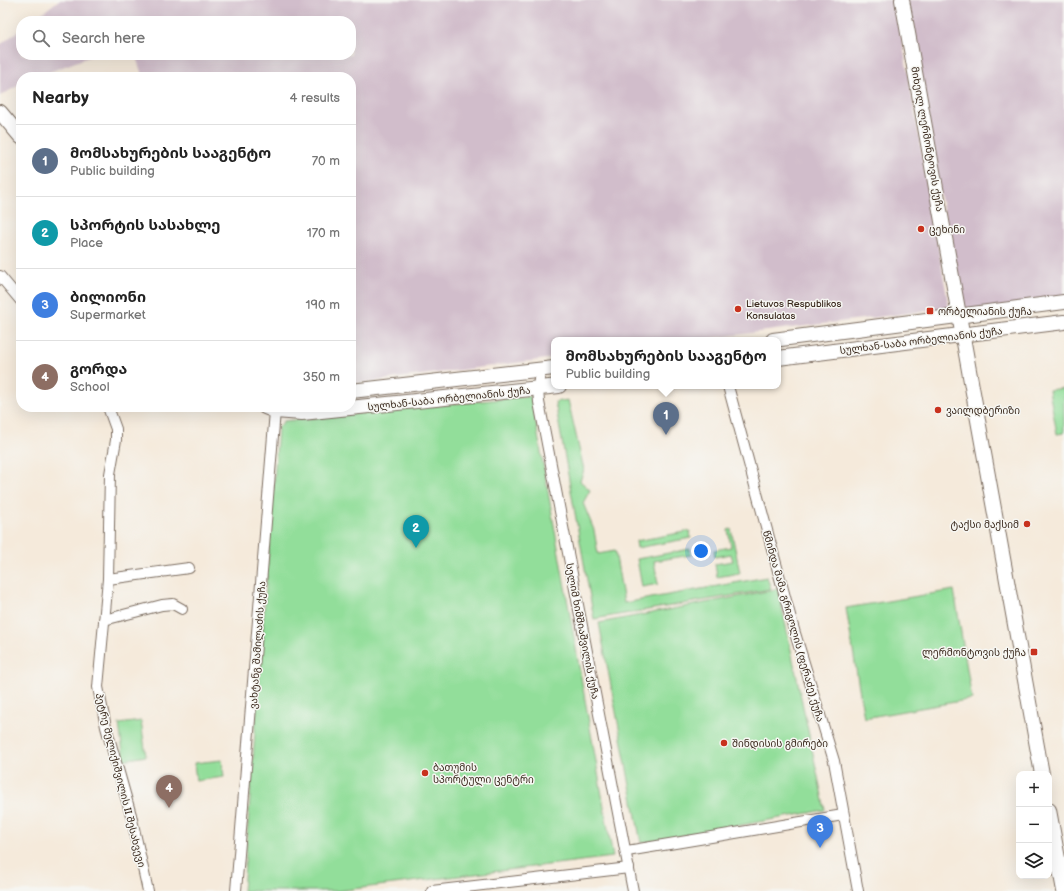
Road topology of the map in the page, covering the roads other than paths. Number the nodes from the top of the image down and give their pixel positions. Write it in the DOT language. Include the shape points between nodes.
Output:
graph roads {
  1 [pos="902,0"];
  2 [pos="1,115"];
  3 [pos="16,132"];
  4 [pos="0,276"];
  5 [pos="16,295"];
  6 [pos="1064,302"];
  7 [pos="960,316"];
  8 [pos="1064,322"];
  9 [pos="962,334"];
  10 [pos="781,339"];
  11 [pos="781,358"];
  12 [pos="551,368"];
  13 [pos="540,370"];
  14 [pos="551,387"];
  15 [pos="538,389"];
  16 [pos="729,389"];
  17 [pos="356,390"];
  18 [pos="356,408"];
  19 [pos="110,412"];
  20 [pos="274,412"];
  21 [pos="293,412"];
  22 [pos="321,412"];
  23 [pos="189,568"];
  24 [pos="108,579"];
  25 [pos="182,609"];
  26 [pos="104,620"];
  27 [pos="1041,771"];
  28 [pos="843,815"];
  29 [pos="1052,826"];
  30 [pos="627,851"];
  31 [pos="629,868"];
  32 [pos="510,886"];
  33 [pos="148,891"];
  34 [pos="236,891"];
  35 [pos="432,891"];
  36 [pos="633,891"];
  37 [pos="858,891"];
  38 [pos="1064,891"];
  1 -- 7 [label="street, მიხეილ ლერმონტოვის ქუჩა"];
  2 -- 3 [label="street"];
  4 -- 5 [label="street"];
  6 -- 7 [label="street, სულხან-საბა ორბელიანის ქუჩა"];
  7 -- 9 [label="street, მიხეილ ლერმონტოვის ქუჩა"];
  7 -- 10 [label="street, სულხან-საბა ორბელიანის ქუჩა"];
  8 -- 9 [label="street, სულხან-საბა ორბელიანის ქუჩა"];
  9 -- 11 [label="street, სულხან-საბა ორბელიანის ქუჩა"];
  9 -- 27 [label="street, მიხეილ ლერმონტოვის ქუჩა"];
  12 -- 13 [label="street, სულხან-საბა ორბელიანის ქუჩა"];
  13 -- 15 [label="street, სელიმ ხიმშიაშვილის ქუჩა"];
  13 -- 17 [label="street, სულხან-საბა ორბელიანის ქუჩა"];
  14 -- 15 [label="street, სულხან-საბა ორბელიანის ქუჩა"];
  15 -- 18 [label="street, სულხან-საბა ორბელიანის ქუჩა"];
  15 -- 30 [label="street, სელიმ ხიმშიაშვილის ქუჩა" via="580,618"];
  16 -- 28 [label="street, წმინდა მამა გრიგოლის (ფერაძე) ქუჩა" via="794,630 834,761"];
  19 -- 24 [label="street, პეტრე მელიქიშვილის II შესახვევი" via="116,429 116,440 110,474"];
  20 -- 34 [label="street, ვახტანგ შამილაძის ქუჩა"];
  21 -- 22 [label="street, სულხან-საბა ორბელიანის ქუჩა"];
  23 -- 24 [label="street"];
  24 -- 26 [label="street, პეტრე მელიქიშვილის II შესახვევი"];
  25 -- 26 [label="street" via="172,604 162,605"];
  26 -- 33 [label="street, პეტრე მელიქიშვილის II შესახვევი" via="98,687"];
  28 -- 30 [label="street"];
  28 -- 37 [label="street, წმინდა მამა გრიგოლის (ფერაძე) ქუჩა"];
  29 -- 38 [label="street"];
  30 -- 31 [label="street, სელიმ ხიმშიაშვილის ქუჩა"];
  31 -- 32 [label="street"];
  31 -- 36 [label="street, სელიმ ხიმშიაშვილის ქუჩა"];
  32 -- 35 [label="street"];
}
